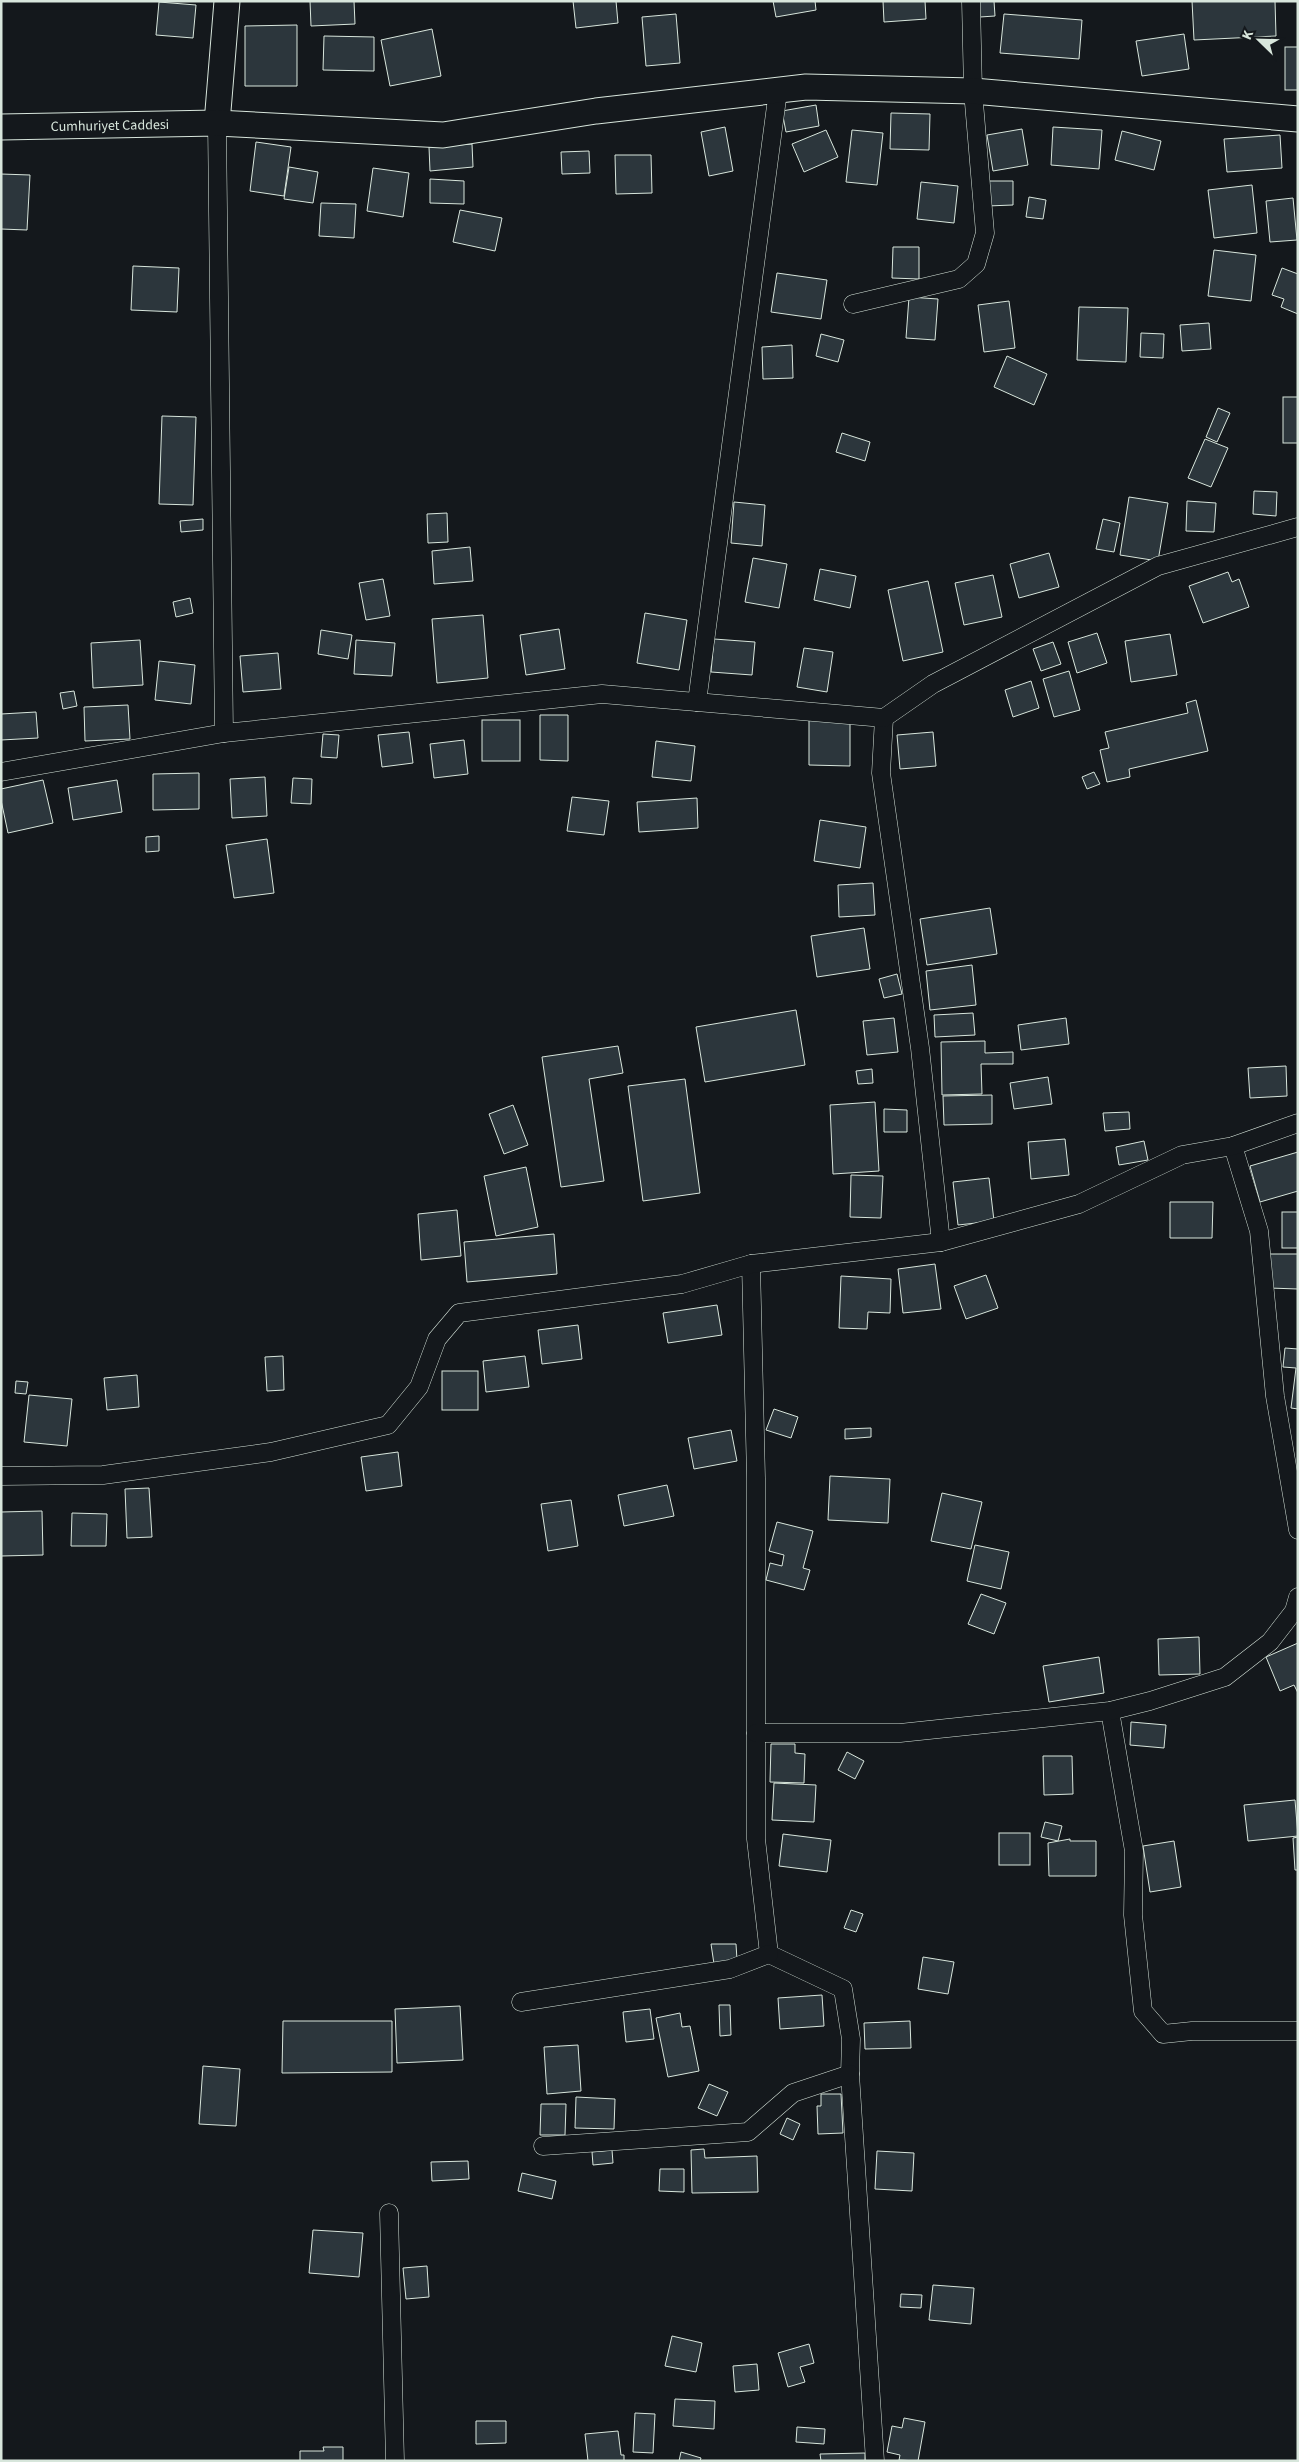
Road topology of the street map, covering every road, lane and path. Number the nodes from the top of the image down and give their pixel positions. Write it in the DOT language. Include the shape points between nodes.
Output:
graph roads {
  1 [pos="228,1"];
  2 [pos="971,1"];
  3 [pos="778,90"];
  4 [pos="973,91"];
  5 [pos="1298,119"];
  6 [pos="217,123"];
  7 [pos="1,127"];
  8 [pos="853,304"];
  9 [pos="1298,528"];
  10 [pos="697,702"];
  11 [pos="884,718"];
  12 [pos="224,733"];
  13 [pos="1,772"];
  14 [pos="1298,1123"];
  15 [pos="1233,1146"];
  16 [pos="941,1242"];
  17 [pos="751,1264"];
  18 [pos="1,1476"];
  19 [pos="1298,1530"];
  20 [pos="1298,1597"];
  21 [pos="1110,1712"];
  22 [pos="756,1733"];
  23 [pos="769,1954"];
  24 [pos="521,2002"];
  25 [pos="1298,2031"];
  26 [pos="850,2074"];
  27 [pos="544,2146"];
  28 [pos="389,2213"];
  29 [pos="395,2461"];
  30 [pos="875,2461"];
  1 -- 6 [label="street"];
  2 -- 4 [label="street"];
  3 -- 4 [label="street, Cumhuriyet Caddesi"];
  3 -- 6 [label="street, Cumhuriyet Caddesi" via="596,111 443,135"];
  3 -- 10 [label="street"];
  4 -- 5 [label="street, Cumhuriyet Caddesi"];
  4 -- 8 [label="street" via="984,233 976,264 959,279"];
  6 -- 7 [label="street, Cumhuriyet Caddesi"];
  6 -- 12 [label="street"];
  9 -- 11 [label="street" via="1158,566 933,684"];
  10 -- 11 [label="street"];
  10 -- 12 [label="street" via="602,694"];
  11 -- 16 [label="street" via="881,773 920,1048"];
  12 -- 13 [label="street"];
  14 -- 15 [label="street"];
  15 -- 16 [label="street" via="1182,1155 1079,1204"];
  15 -- 19 [label="street" via="1259,1231 1275,1396"];
  16 -- 17 [label="street"];
  17 -- 18 [label="street" via="682,1284 459,1313 437,1339 419,1387 388,1425 271,1452 103,1475"];
  17 -- 22 [label="street" via="756,1478"];
  20 -- 21 [label="street" via="1294,1611 1270,1642 1225,1677"];
  21 -- 22 [label="street" via="900,1733"];
  21 -- 25 [label="street" via="1134,1850 1133,1915 1143,2011 1163,2034"];
  22 -- 23 [label="street" via="756,1839"];
  23 -- 24 [label="street" via="730,1969"];
  23 -- 26 [label="street" via="842,1989 851,2039"];
  26 -- 27 [label="street" via="793,2093 748,2132"];
  26 -- 30 [label="street"];
  28 -- 29 [label="street"];
}
